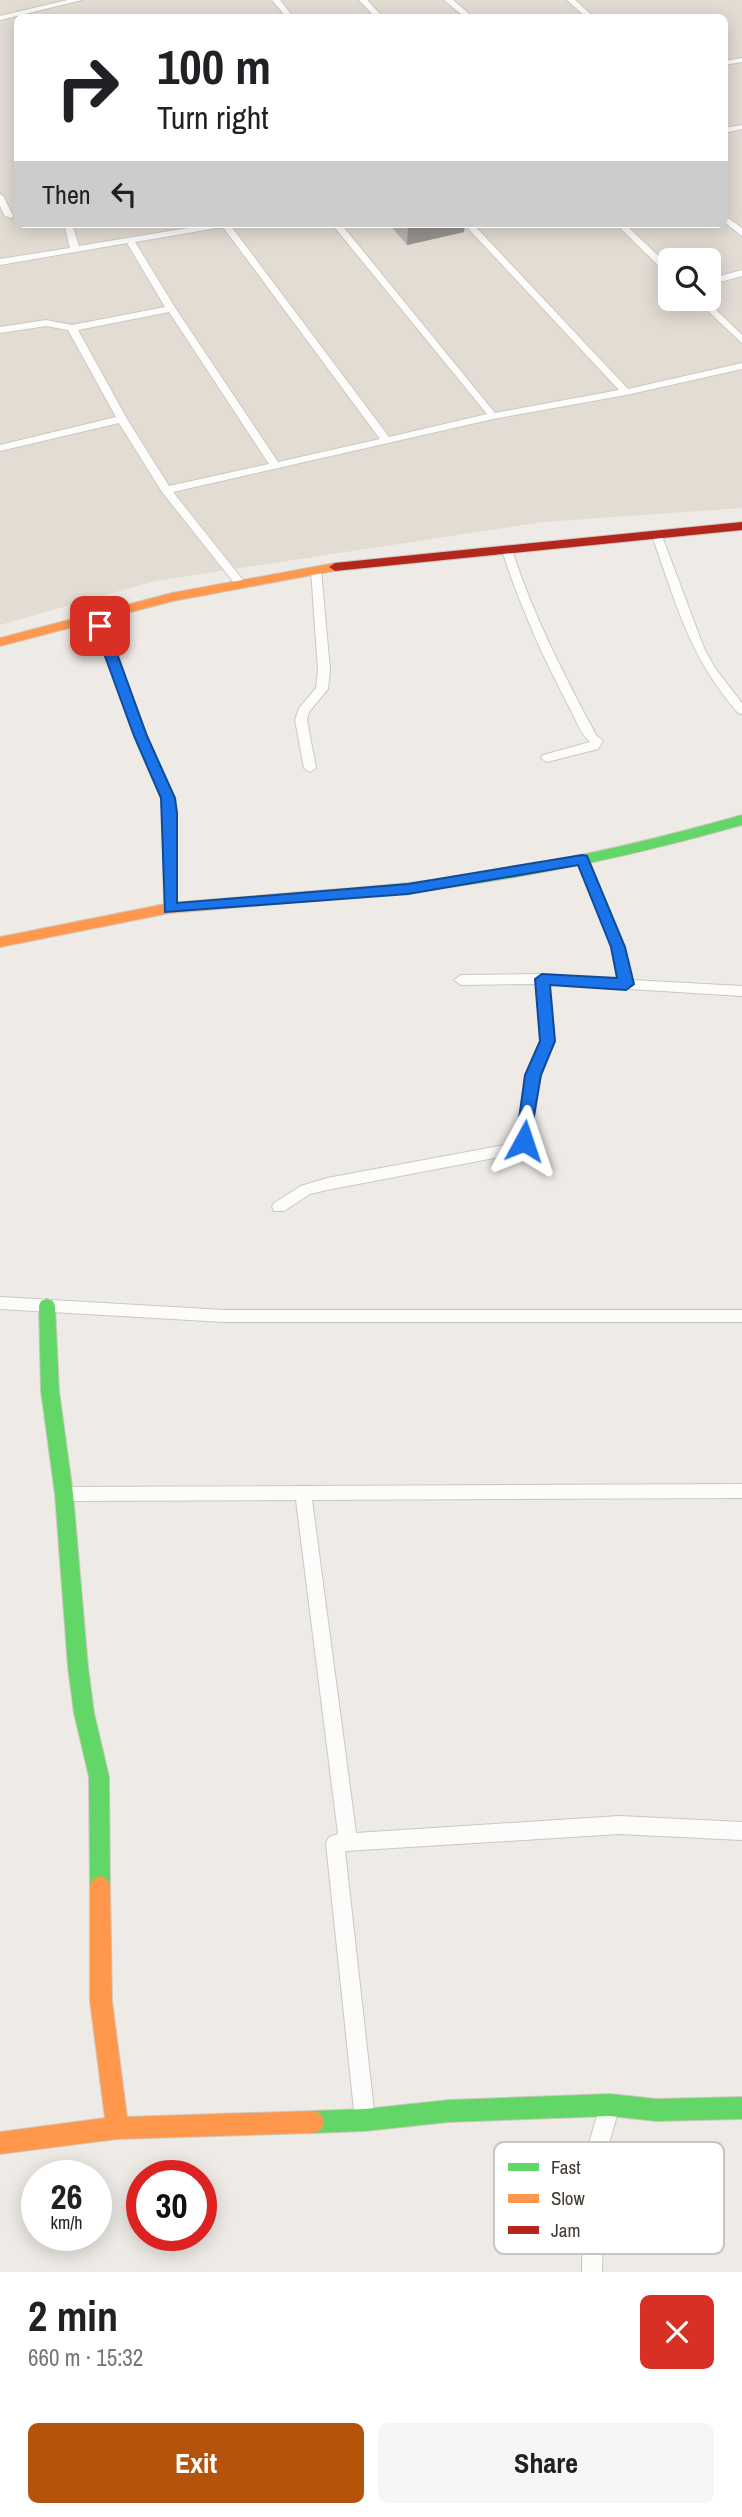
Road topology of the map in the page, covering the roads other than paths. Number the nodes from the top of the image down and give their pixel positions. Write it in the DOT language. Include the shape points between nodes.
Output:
graph roads {
  1 [pos="34,0"];
  2 [pos="78,0"];
  3 [pos="276,0"];
  4 [pos="363,0"];
  5 [pos="448,0"];
  6 [pos="570,0"];
  7 [pos="40,9"];
  8 [pos="18,14"];
  9 [pos="43,14"];
  10 [pos="288,14"];
  11 [pos="377,14"];
  12 [pos="466,14"];
  13 [pos="587,14"];
  14 [pos="0,197"];
  15 [pos="9,216"];
  16 [pos="728,220"];
  17 [pos="69,228"];
  18 [pos="204,228"];
  19 [pos="230,228"];
  20 [pos="340,228"];
  21 [pos="472,228"];
  22 [pos="624,228"];
  23 [pos="742,233"];
  24 [pos="130,241"];
  25 [pos="75,249"];
  26 [pos="658,260"];
  27 [pos="0,262"];
  28 [pos="742,273"];
  29 [pos="721,279"];
  30 [pos="171,309"];
  31 [pos="712,311"];
  32 [pos="72,328"];
  33 [pos="0,330"];
  34 [pos="742,340"];
  35 [pos="742,366"];
  36 [pos="626,392"];
  37 [pos="493,416"];
  38 [pos="122,419"];
  39 [pos="387,441"];
  40 [pos="0,448"];
  41 [pos="274,464"];
  42 [pos="166,490"];
  43 [pos="742,526"];
  44 [pos="657,536"];
  45 [pos="507,550"];
  46 [pos="316,570"];
  47 [pos="239,582"];
  48 [pos="97,613"];
  49 [pos="0,642"];
  50 [pos="742,710"];
  51 [pos="547,758"];
  52 [pos="310,768"];
  53 [pos="742,820"];
  54 [pos="582,859"];
  55 [pos="170,908"];
  56 [pos="0,942"];
  57 [pos="542,979"];
  58 [pos="461,980"];
  59 [pos="626,984"];
  60 [pos="742,991"];
  61 [pos="279,1207"];
  62 [pos="0,1303"];
  63 [pos="47,1306"];
  64 [pos="742,1316"];
  65 [pos="742,1491"];
  66 [pos="64,1494"];
  67 [pos="303,1495"];
  68 [pos="742,1831"];
  69 [pos="348,1842"];
  70 [pos="610,2105"];
  71 [pos="742,2108"];
  72 [pos="366,2120"];
  73 [pos="117,2128"];
  74 [pos="599,2142"];
  75 [pos="0,2143"];
  76 [pos="593,2254"];
  77 [pos="592,2272"];
  1 -- 7 [label="street"];
  2 -- 7 [label="street"];
  3 -- 10 [label="street"];
  4 -- 11 [label="street"];
  5 -- 12 [label="street"];
  6 -- 13 [label="street"];
  7 -- 8 [label="street"];
  7 -- 9 [label="street"];
  14 -- 15 [label="street"];
  16 -- 23 [label="street"];
  17 -- 25 [label="street"];
  18 -- 24 [label="street"];
  19 -- 39 [label="street"];
  20 -- 37 [label="street"];
  21 -- 36 [label="street"];
  22 -- 26 [label="street"];
  24 -- 25 [label="street"];
  24 -- 30 [label="street"];
  25 -- 27 [label="street"];
  28 -- 29 [label="street"];
  30 -- 32 [label="street"];
  30 -- 41 [label="street"];
  31 -- 34 [label="street"];
  32 -- 33 [label="street" via="46,323"];
  32 -- 38 [label="street"];
  35 -- 36 [label="street"];
  36 -- 37 [label="street"];
  37 -- 39 [label="street"];
  38 -- 40 [label="street"];
  38 -- 42 [label="street"];
  39 -- 41 [label="street"];
  41 -- 42 [label="street"];
  42 -- 47 [label="street"];
  43 -- 44 [label="street"];
  44 -- 45 [label="street"];
  44 -- 50 [label="street" via="690,634 713,678"];
  45 -- 46 [label="street"];
  45 -- 51 [label="street" via="541,643 597,741 594,746"];
  46 -- 47 [label="street"];
  46 -- 52 [label="street" via="324,670 322,690 303,711 301,720"];
  47 -- 48 [label="street"];
  48 -- 49 [label="street"];
  48 -- 55 [label="street" via="168,798"];
  53 -- 54 [label="street" via="665,843"];
  54 -- 55 [label="street" via="408,889"];
  54 -- 59 [label="street" via="618,947"];
  55 -- 56 [label="street"];
  57 -- 58 [label="street"];
  57 -- 59 [label="street"];
  57 -- 61 [label="street" via="548,1041 533,1075 520,1148 327,1184 306,1190"];
  59 -- 60 [label="street"];
  62 -- 63 [label="street"];
  63 -- 64 [label="street" via="224,1316"];
  63 -- 66 [label="street" via="50,1391"];
  65 -- 67 [label="street"];
  66 -- 67 [label="street"];
  66 -- 73 [label="street" via="78,1667 99,1777 101,2001"];
  67 -- 69 [label="street"];
  68 -- 69 [label="street" via="619,1825"];
  69 -- 72 [label="street" via="335,1843"];
  70 -- 71 [label="street" via="656,2110"];
  70 -- 72 [label="street" via="449,2111"];
  70 -- 74 [label="street"];
  72 -- 73 [label="street"];
  73 -- 75 [label="street"];
  76 -- 77 [label="street"];
}
